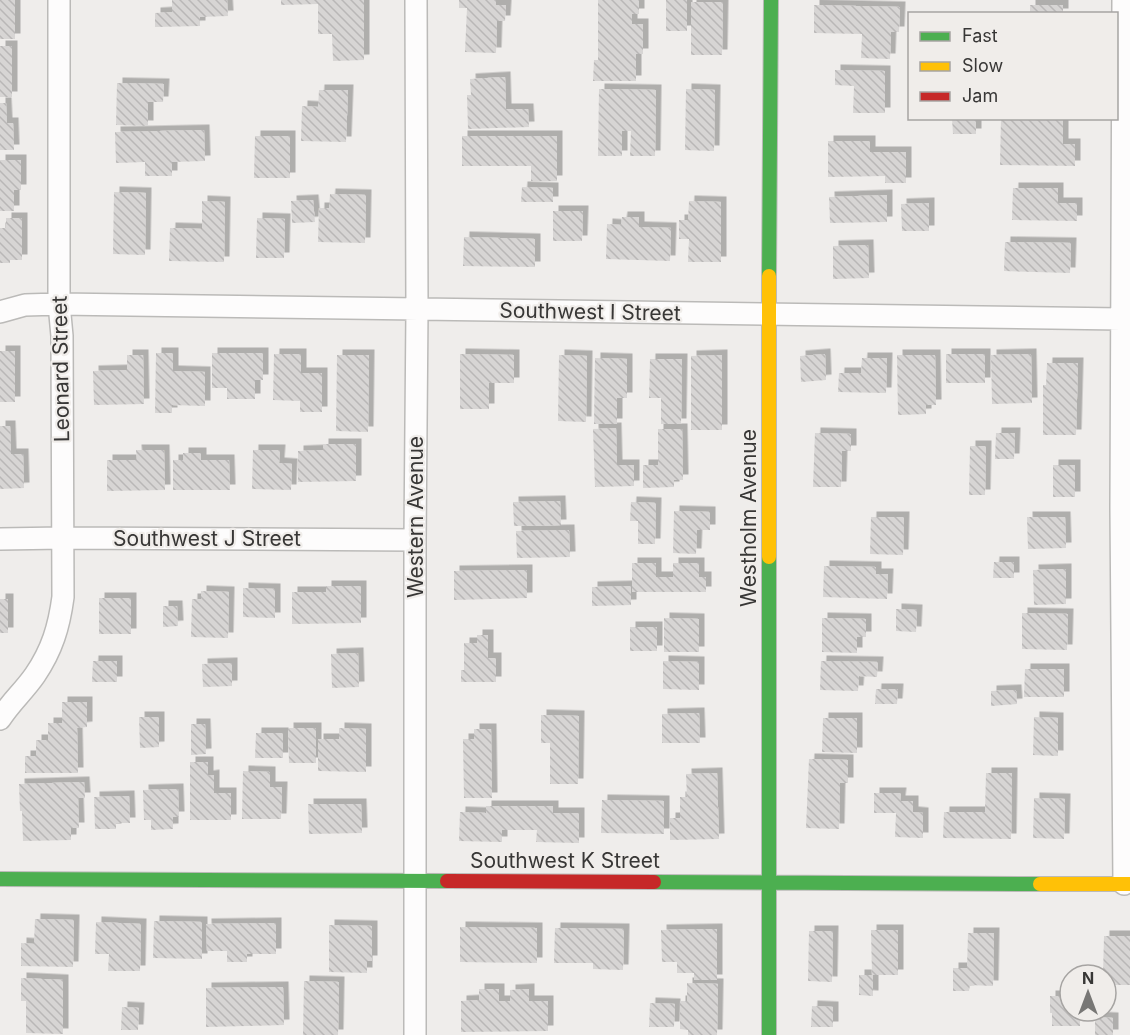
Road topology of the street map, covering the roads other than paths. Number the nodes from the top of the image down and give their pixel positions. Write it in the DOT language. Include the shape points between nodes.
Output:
graph roads {
  1 [pos="59,0"];
  2 [pos="416,0"];
  3 [pos="771,0"];
  4 [pos="1123,0"];
  5 [pos="59,304"];
  6 [pos="417,310"];
  7 [pos="0,312"];
  8 [pos="769,314"];
  9 [pos="1121,319"];
  10 [pos="63,538"];
  11 [pos="0,539"];
  12 [pos="415,540"];
  13 [pos="0,719"];
  14 [pos="0,879"];
  15 [pos="416,881"];
  16 [pos="770,883"];
  17 [pos="1127,884"];
  18 [pos="416,1035"];
  19 [pos="769,1035"];
  1 -- 5 [label="street, Leonard Street"];
  2 -- 6 [label="street, Western Avenue"];
  3 -- 8 [label="street, Westholm Avenue"];
  4 -- 9 [label="street"];
  5 -- 6 [label="street, Southwest I Street"];
  5 -- 7 [label="street, Southwest I Street"];
  5 -- 10 [label="street, Leonard Street"];
  6 -- 8 [label="street, Southwest I Street"];
  6 -- 12 [label="street, Western Avenue"];
  8 -- 9 [label="street, Southwest I Street"];
  8 -- 16 [label="street, Westholm Avenue"];
  9 -- 17 [label="street"];
  10 -- 11 [label="street, Southwest J Street"];
  10 -- 12 [label="street, Southwest J Street"];
  10 -- 13 [label="street, Leonard Street" via="60,622 34,677"];
  12 -- 15 [label="street, Western Avenue"];
  14 -- 15 [label="street, Southwest K Street"];
  15 -- 16 [label="street, Southwest K Street"];
  15 -- 18 [label="street, Western Avenue"];
  16 -- 17 [label="street, Southwest K Street"];
  16 -- 19 [label="street, Westholm Avenue"];
}
